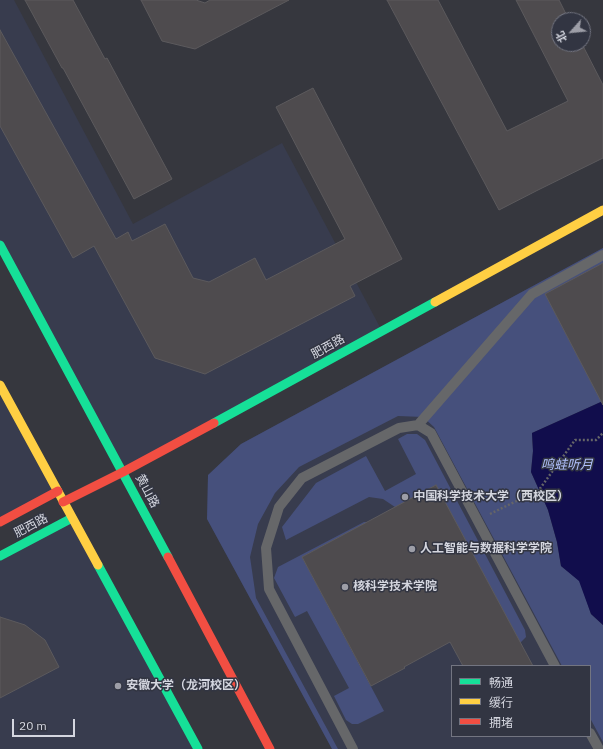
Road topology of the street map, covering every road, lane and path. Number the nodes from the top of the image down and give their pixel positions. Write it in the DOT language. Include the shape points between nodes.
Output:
graph roads {
  1 [pos="603,210"];
  2 [pos="0,244"];
  3 [pos="603,255"];
  4 [pos="0,385"];
  5 [pos="418,425"];
  6 [pos="603,433"];
  7 [pos="123,472"];
  8 [pos="58,492"];
  9 [pos="63,502"];
  10 [pos="72,518"];
  11 [pos="477,520"];
  12 [pos="0,522"];
  13 [pos="0,556"];
  14 [pos="553,665"];
  15 [pos="591,735"];
  16 [pos="198,749"];
  17 [pos="270,749"];
  18 [pos="353,749"];
  19 [pos="599,749"];
  1 -- 7 [label="main road, 肥西路"];
  2 -- 7 [label="main road, 黄山路"];
  3 -- 5 [label="lane" via="532,294"];
  4 -- 8 [label="main road"];
  5 -- 11 [label="lane" via="431,433"];
  5 -- 18 [label="lane" via="399,428 302,478 279,507 266,548 269,589"];
  6 -- 11 [label="path" via="596,440 576,440 539,490"];
  7 -- 9 [label="main road, 肥西路"];
  7 -- 17 [label="main road, 黄山路"];
  8 -- 9 [label="main road"];
  8 -- 12 [label="main road, 肥西路"];
  9 -- 10 [label="main road"];
  10 -- 13 [label="main road, 肥西路"];
  10 -- 16 [label="main road"];
  11 -- 14 [label="lane"];
  15 -- 19 [label="lane"];
}
